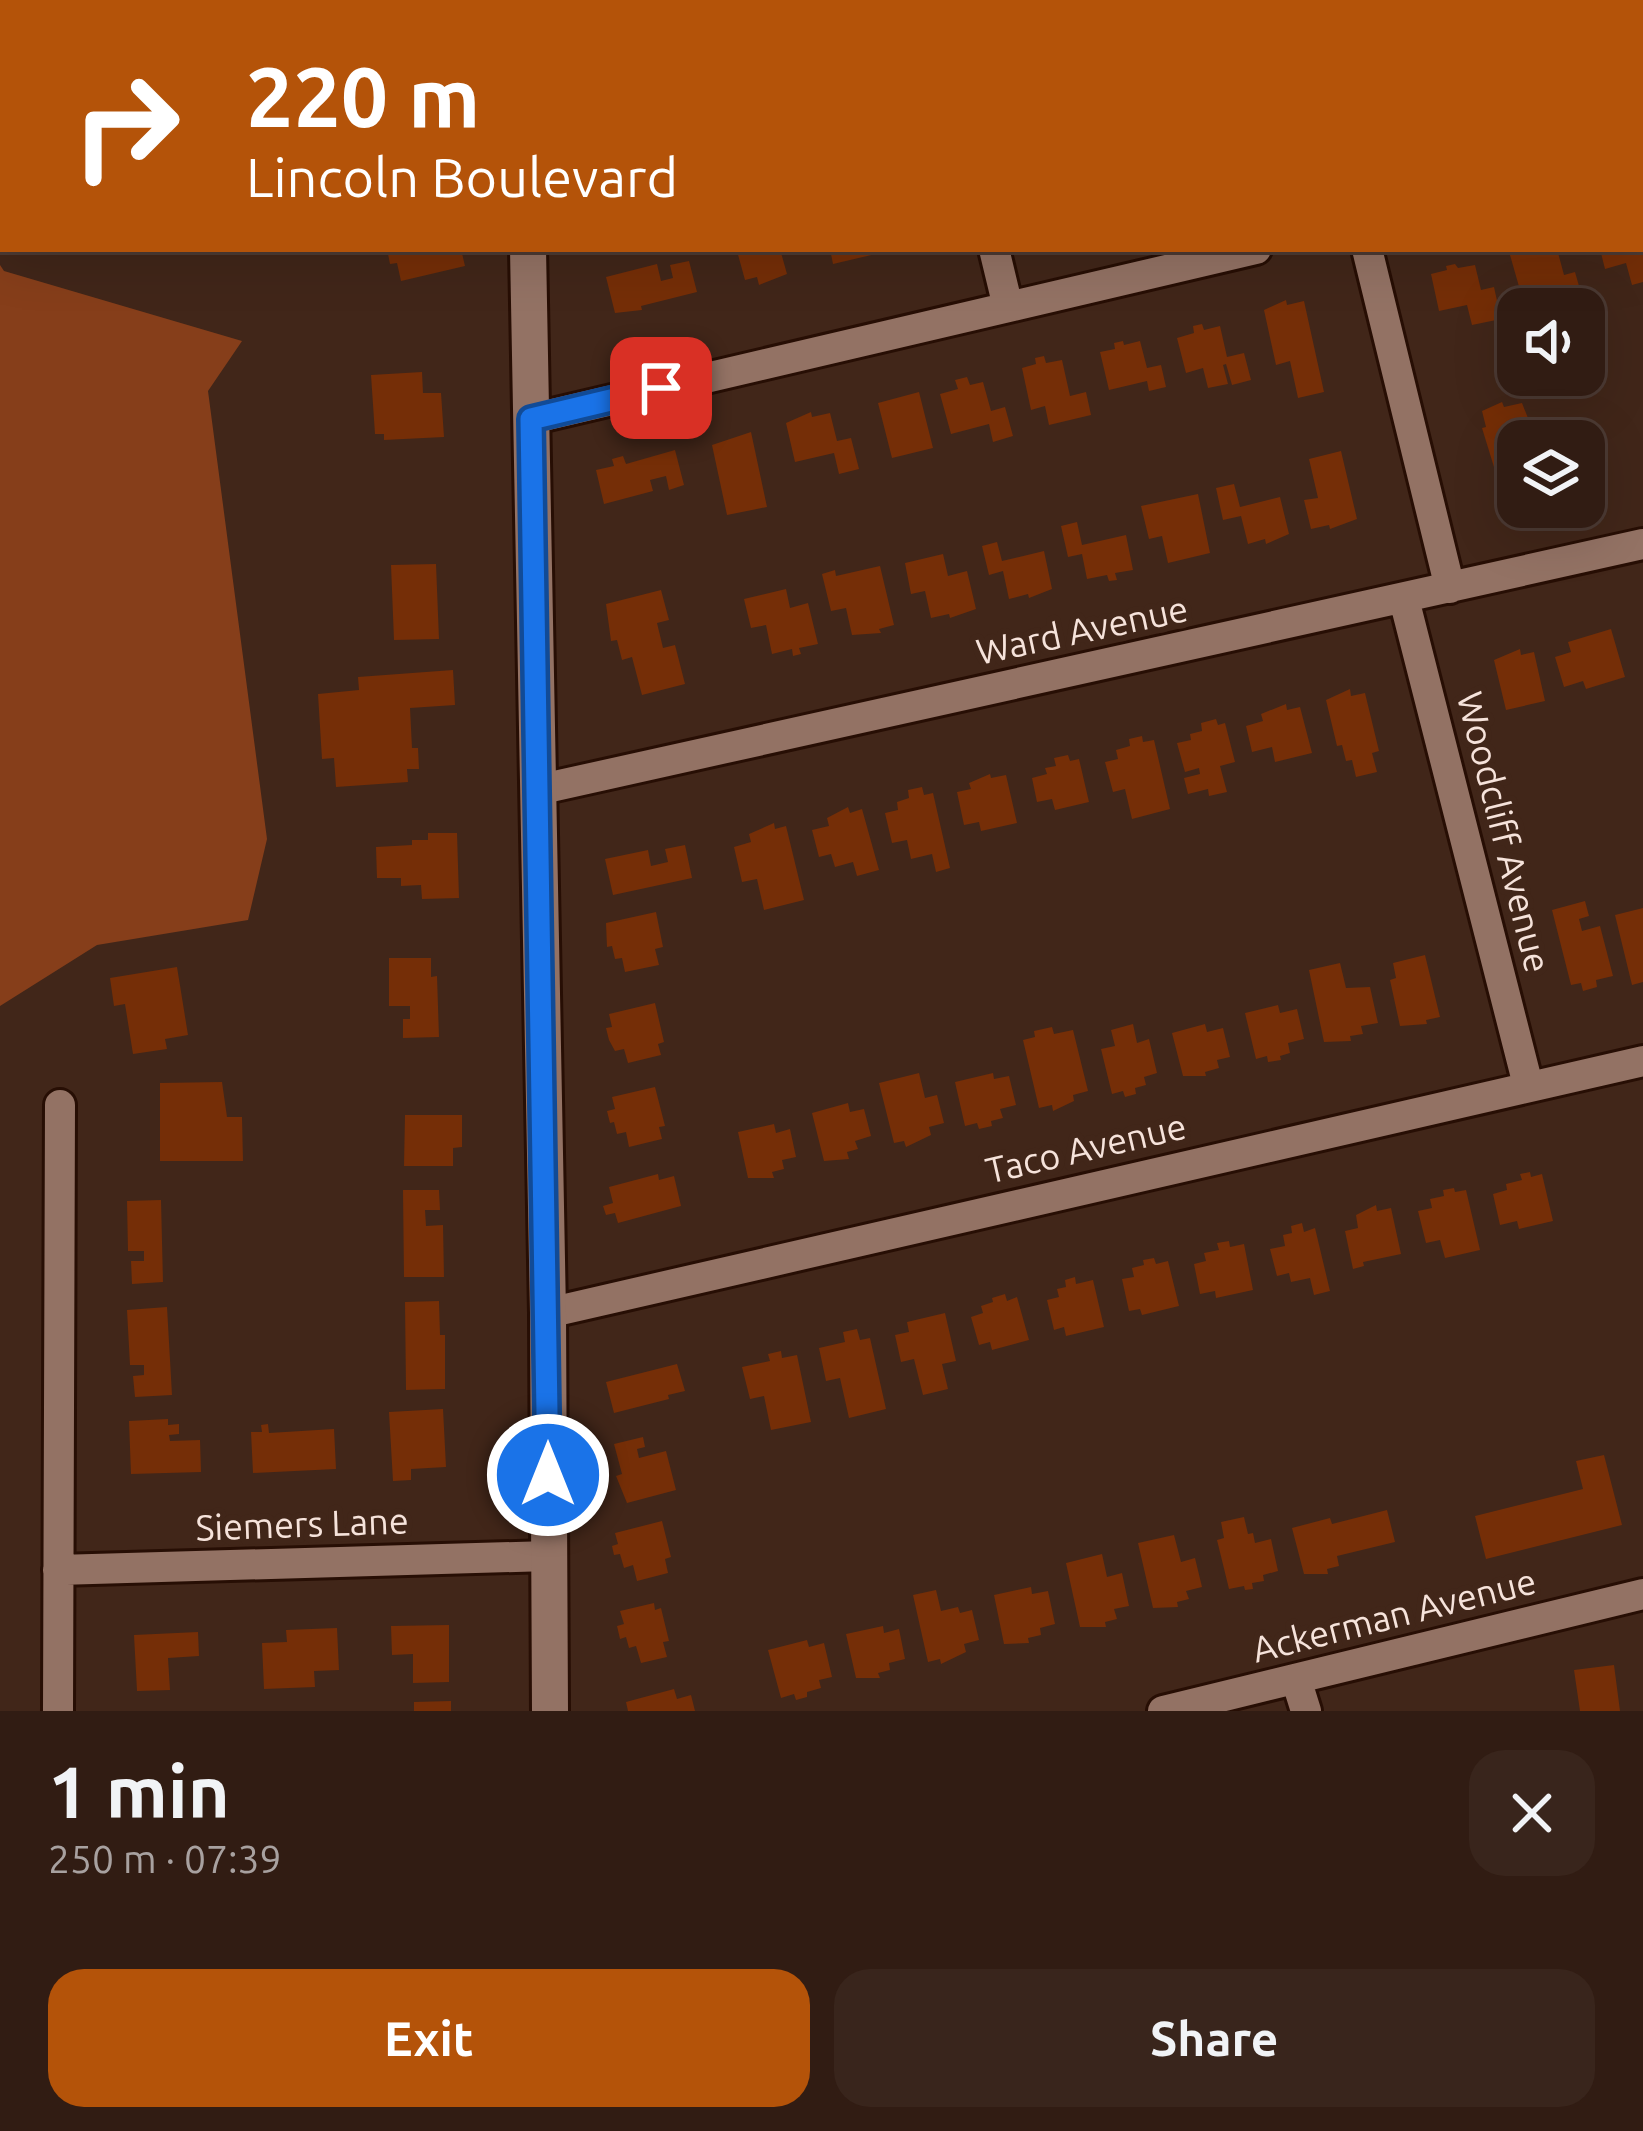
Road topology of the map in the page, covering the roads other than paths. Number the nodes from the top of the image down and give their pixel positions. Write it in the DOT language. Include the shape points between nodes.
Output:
graph roads {
  1 [pos="528,252"];
  2 [pos="995,252"];
  3 [pos="1243,252"];
  4 [pos="1368,252"];
  5 [pos="1008,307"];
  6 [pos="531,419"];
  7 [pos="1643,544"];
  8 [pos="1450,588"];
  9 [pos="1404,599"];
  10 [pos="537,790"];
  11 [pos="1643,1060"];
  12 [pos="1528,1085"];
  13 [pos="60,1105"];
  14 [pos="548,1313"];
  15 [pos="548,1556"];
  16 [pos="58,1570"];
  17 [pos="1643,1594"];
  18 [pos="1296,1679"];
  19 [pos="58,1711"];
  20 [pos="550,1711"];
  21 [pos="1163,1711"];
  22 [pos="1306,1711"];
  1 -- 6 [label="main road"];
  2 -- 5 [label="street"];
  3 -- 5 [label="street"];
  4 -- 8 [label="street"];
  5 -- 6 [label="street"];
  6 -- 10 [label="main road"];
  7 -- 8 [label="street, Ward Avenue"];
  8 -- 9 [label="street, Ward Avenue"];
  9 -- 10 [label="street, Ward Avenue"];
  9 -- 12 [label="street, Woodcliff Avenue"];
  10 -- 14 [label="main road"];
  11 -- 12 [label="street, Taco Avenue"];
  12 -- 14 [label="street, Taco Avenue"];
  13 -- 16 [label="street"];
  14 -- 15 [label="main road"];
  15 -- 16 [label="street, Siemers Lane"];
  15 -- 20 [label="main road"];
  16 -- 19 [label="street"];
  17 -- 18 [label="street, Ackerman Avenue"];
  18 -- 21 [label="street, Ackerman Avenue"];
  18 -- 22 [label="street"];
}
